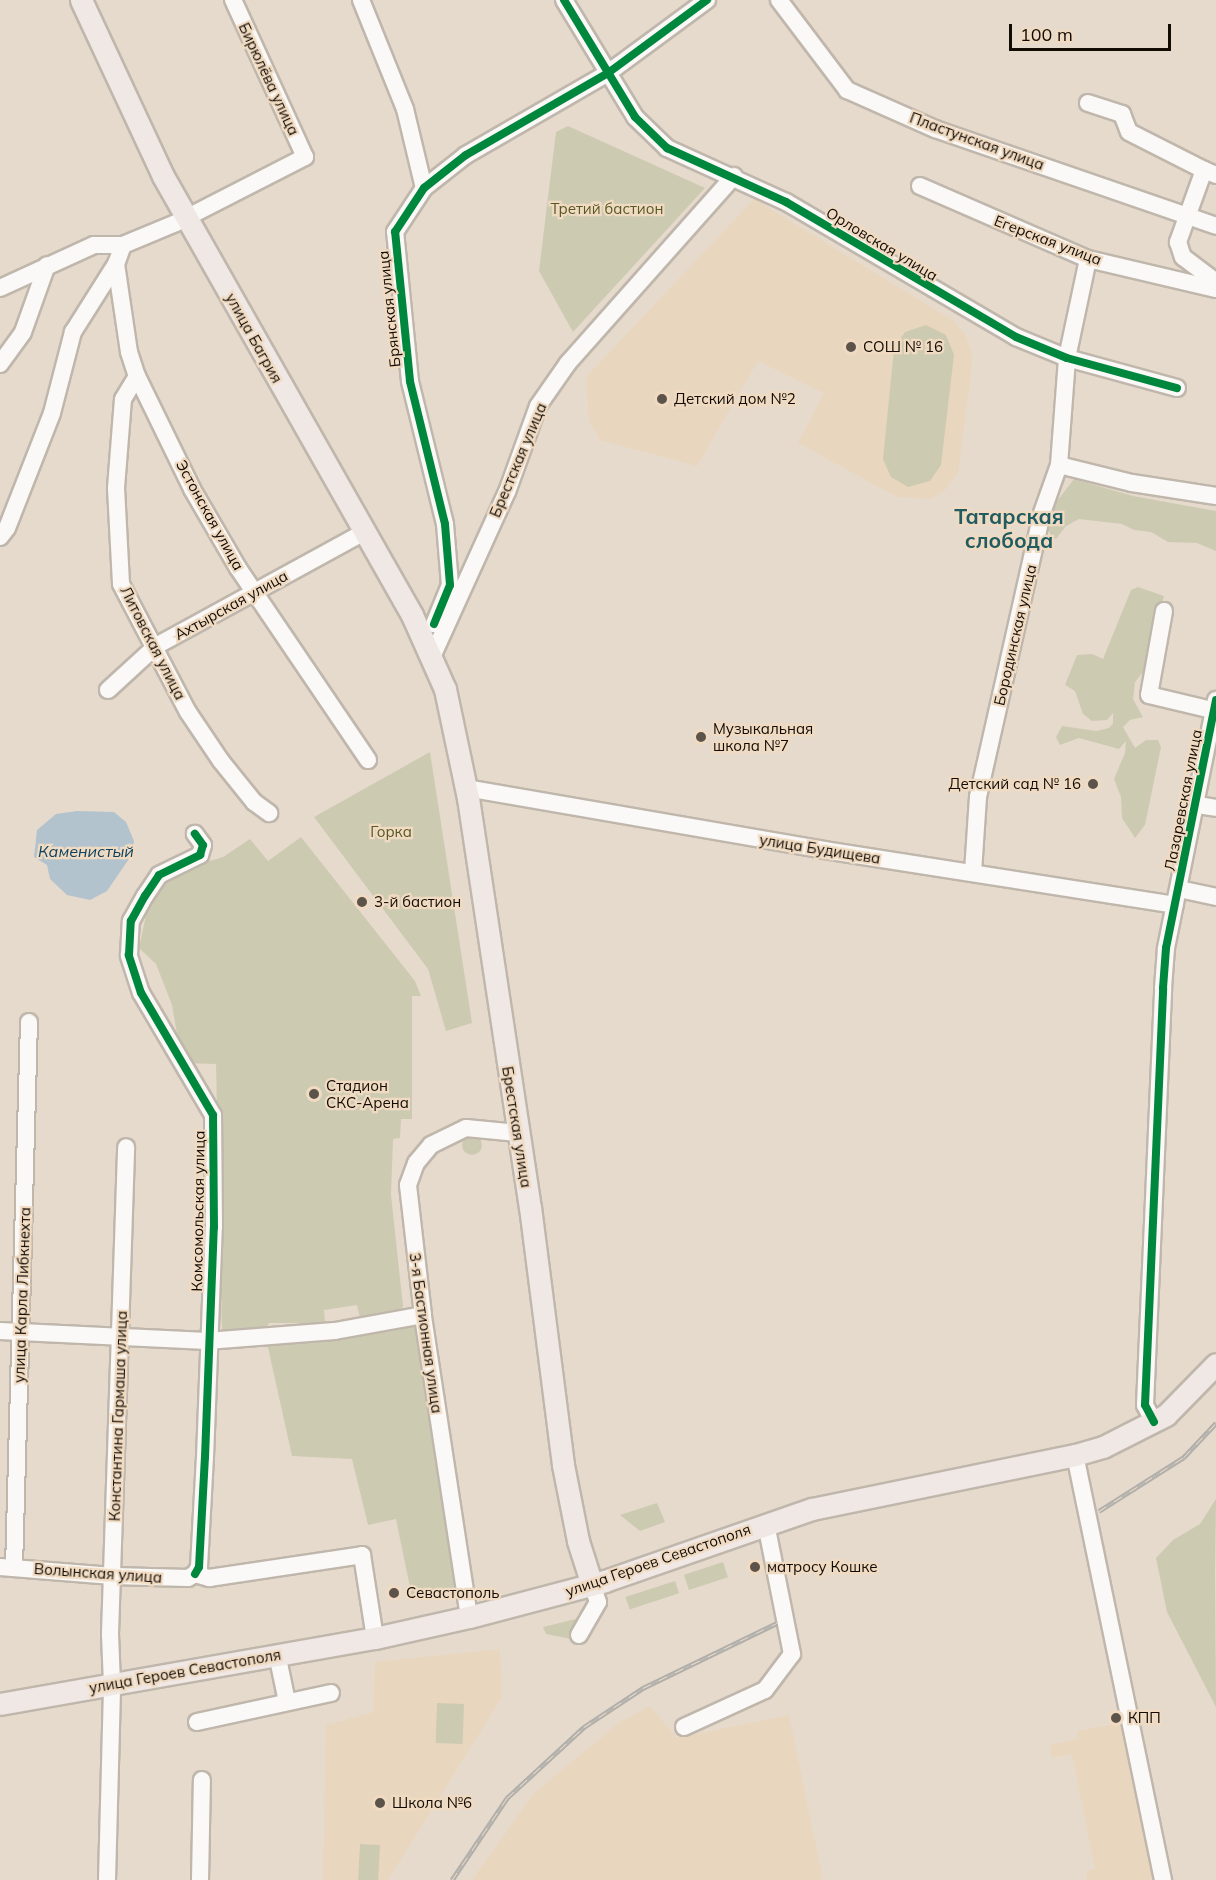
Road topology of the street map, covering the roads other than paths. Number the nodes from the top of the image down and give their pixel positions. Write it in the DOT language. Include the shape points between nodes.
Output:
graph roads {
  1 [pos="81,0"];
  2 [pos="233,0"];
  3 [pos="361,0"];
  4 [pos="564,0"];
  5 [pos="707,0"];
  6 [pos="779,0"];
  7 [pos="608,73"];
  8 [pos="1088,103"];
  9 [pos="1210,172"];
  10 [pos="734,176"];
  11 [pos="920,186"];
  12 [pos="424,188"];
  13 [pos="1190,215"];
  14 [pos="186,216"];
  15 [pos="1216,226"];
  16 [pos="123,245"];
  17 [pos="1088,259"];
  18 [pos="116,264"];
  19 [pos="47,265"];
  20 [pos="1216,282"];
  21 [pos="0,288"];
  22 [pos="1216,289"];
  23 [pos="1067,358"];
  24 [pos="0,364"];
  25 [pos="137,376"];
  26 [pos="1177,387"];
  27 [pos="1059,465"];
  28 [pos="1216,494"];
  29 [pos="364,532"];
  30 [pos="0,537"];
  31 [pos="256,591"];
  32 [pos="1164,611"];
  33 [pos="434,624"];
  34 [pos="156,646"];
  35 [pos="435,664"];
  36 [pos="108,690"];
  37 [pos="1215,707"];
  38 [pos="368,760"];
  39 [pos="466,788"];
  40 [pos="1198,805"];
  41 [pos="1216,808"];
  42 [pos="269,813"];
  43 [pos="195,834"];
  44 [pos="974,872"];
  45 [pos="1177,897"];
  46 [pos="1216,897"];
  47 [pos="29,1022"];
  48 [pos="518,1133"];
  49 [pos="126,1147"];
  50 [pos="423,1315"];
  51 [pos="0,1331"];
  52 [pos="21,1331"];
  53 [pos="122,1338"];
  54 [pos="207,1341"];
  55 [pos="1216,1365"];
  56 [pos="1154,1422"];
  57 [pos="1075,1455"];
  58 [pos="766,1524"];
  59 [pos="7,1567"];
  60 [pos="195,1574"];
  61 [pos="113,1576"];
  62 [pos="592,1585"];
  63 [pos="469,1617"];
  64 [pos="579,1635"];
  65 [pos="375,1638"];
  66 [pos="278,1654"];
  67 [pos="112,1684"];
  68 [pos="331,1694"];
  69 [pos="287,1702"];
  70 [pos="0,1704"];
  71 [pos="197,1722"];
  72 [pos="684,1727"];
  73 [pos="202,1780"];
  74 [pos="107,1880"];
  75 [pos="200,1880"];
  76 [pos="1163,1880"];
  1 -- 14 [label="main road, улица Багрия" via="126,104"];
  2 -- 14 [label="street, Бирюлёва улица" via="305,157"];
  3 -- 12 [label="street" via="405,109"];
  4 -- 7 [label="street, Орловская улица"];
  5 -- 7 [label="street, Брянская улица"];
  6 -- 13 [label="street, Пластунская улица" via="847,90 935,129"];
  7 -- 10 [label="street, Орловская улица" via="635,117 667,148"];
  7 -- 12 [label="street, Брянская улица" via="466,155"];
  8 -- 9 [label="street" via="1122,114 1129,132"];
  9 -- 13 [label="street"];
  10 -- 23 [label="street, Орловская улица" via="786,202 1016,337"];
  10 -- 35 [label="street, Брестская улица" via="568,363 538,406 507,492"];
  11 -- 17 [label="street, Егерская улица"];
  12 -- 33 [label="street, Брянская улица" via="395,232 410,381 445,524 450,585"];
  13 -- 15 [label="street, Пластунская улица"];
  13 -- 20 [label="street" via="1178,243 1183,257"];
  14 -- 16 [label="street"];
  14 -- 29 [label="main road, улица Багрия"];
  16 -- 18 [label="street, Эстонская улица"];
  16 -- 19 [label="street" via="94,245"];
  17 -- 22 [label="street, Егерская улица"];
  17 -- 23 [label="street, Бородинская улица"];
  18 -- 25 [label="street, Эстонская улица" via="129,352"];
  18 -- 30 [label="street" via="73,332 52,413 8,528"];
  19 -- 21 [label="street"];
  19 -- 24 [label="street" via="23,332"];
  23 -- 26 [label="street, Орловская улица"];
  23 -- 27 [label="street, Бородинская улица"];
  25 -- 31 [label="street, Эстонская улица" via="192,489 238,568"];
  25 -- 34 [label="street, Литовская улица" via="123,399 121,421 116,488 121,584"];
  27 -- 28 [label="street" via="1132,483"];
  27 -- 44 [label="street, Бородинская улица" via="1042,513 978,797"];
  29 -- 31 [label="street, Ахтырская улица"];
  29 -- 35 [label="main road, улица Багрия"];
  31 -- 34 [label="street, Ахтырская улица"];
  31 -- 38 [label="street, Эстонская улица"];
  32 -- 37 [label="street" via="1149,695"];
  34 -- 36 [label="street, Ахтырская улица"];
  34 -- 42 [label="street, Литовская улица" via="195,722 254,802"];
  35 -- 39 [label="main road, Брестская улица"];
  37 -- 40 [label="street, Лазаревская улица"];
  39 -- 44 [label="street, улица Будищева"];
  39 -- 48 [label="main road, Брестская улица"];
  40 -- 41 [label="street"];
  40 -- 45 [label="street, Лазаревская улица"];
  43 -- 54 [label="street, Комсомольская улица" via="203,845 200,855 159,875 131,921 129,955 141,993 213,1115 214,1227"];
  44 -- 45 [label="street, улица Будищева"];
  45 -- 46 [label="street, улица Будищева"];
  45 -- 56 [label="street, Лазаревская улица" via="1163,988 1145,1405"];
  47 -- 52 [label="street, улица Карла Либкнехта"];
  48 -- 50 [label="street, 3-я Бастионная улица" via="466,1128 430,1145 416,1164 408,1185"];
  48 -- 62 [label="main road, Брестская улица" via="562,1465"];
  49 -- 53 [label="street, Константина Гармаша улица"];
  50 -- 54 [label="street" via="335,1331"];
  50 -- 63 [label="street, 3-я Бастионная улица"];
  51 -- 52 [label="street"];
  52 -- 53 [label="street"];
  52 -- 59 [label="street, улица Карла Либкнехта"];
  53 -- 54 [label="street"];
  53 -- 61 [label="street, Константина Гармаша улица"];
  54 -- 60 [label="street, Комсомольская улица" via="205,1457 199,1567"];
  55 -- 56 [label="main road, улица Героев Севастополя" via="1188,1396"];
  56 -- 57 [label="main road, улица Героев Севастополя" via="1103,1447"];
  57 -- 58 [label="main road, улица Героев Севастополя" via="887,1491"];
  57 -- 76 [label="street"];
  58 -- 62 [label="main road, улица Героев Севастополя"];
  58 -- 72 [label="street" via="792,1654 765,1690"];
  59 -- 61 [label="street, Волынская улица"];
  60 -- 61 [label="street, Волынская улица" via="188,1578"];
  60 -- 65 [label="street, Волынская улица" via="208,1578 362,1555"];
  61 -- 67 [label="street, Константина Гармаша улица"];
  62 -- 63 [label="main road, улица Героев Севастополя"];
  62 -- 64 [label="street" via="598,1602"];
  63 -- 65 [label="main road, улица Героев Севастополя"];
  65 -- 66 [label="main road, улица Героев Севастополя"];
  66 -- 67 [label="main road, улица Героев Севастополя"];
  66 -- 69 [label="street"];
  67 -- 70 [label="main road, улица Героев Севастополя"];
  67 -- 74 [label="street, Константина Гармаша улица"];
  68 -- 69 [label="street"];
  69 -- 71 [label="street"];
  73 -- 75 [label="street"];
}
